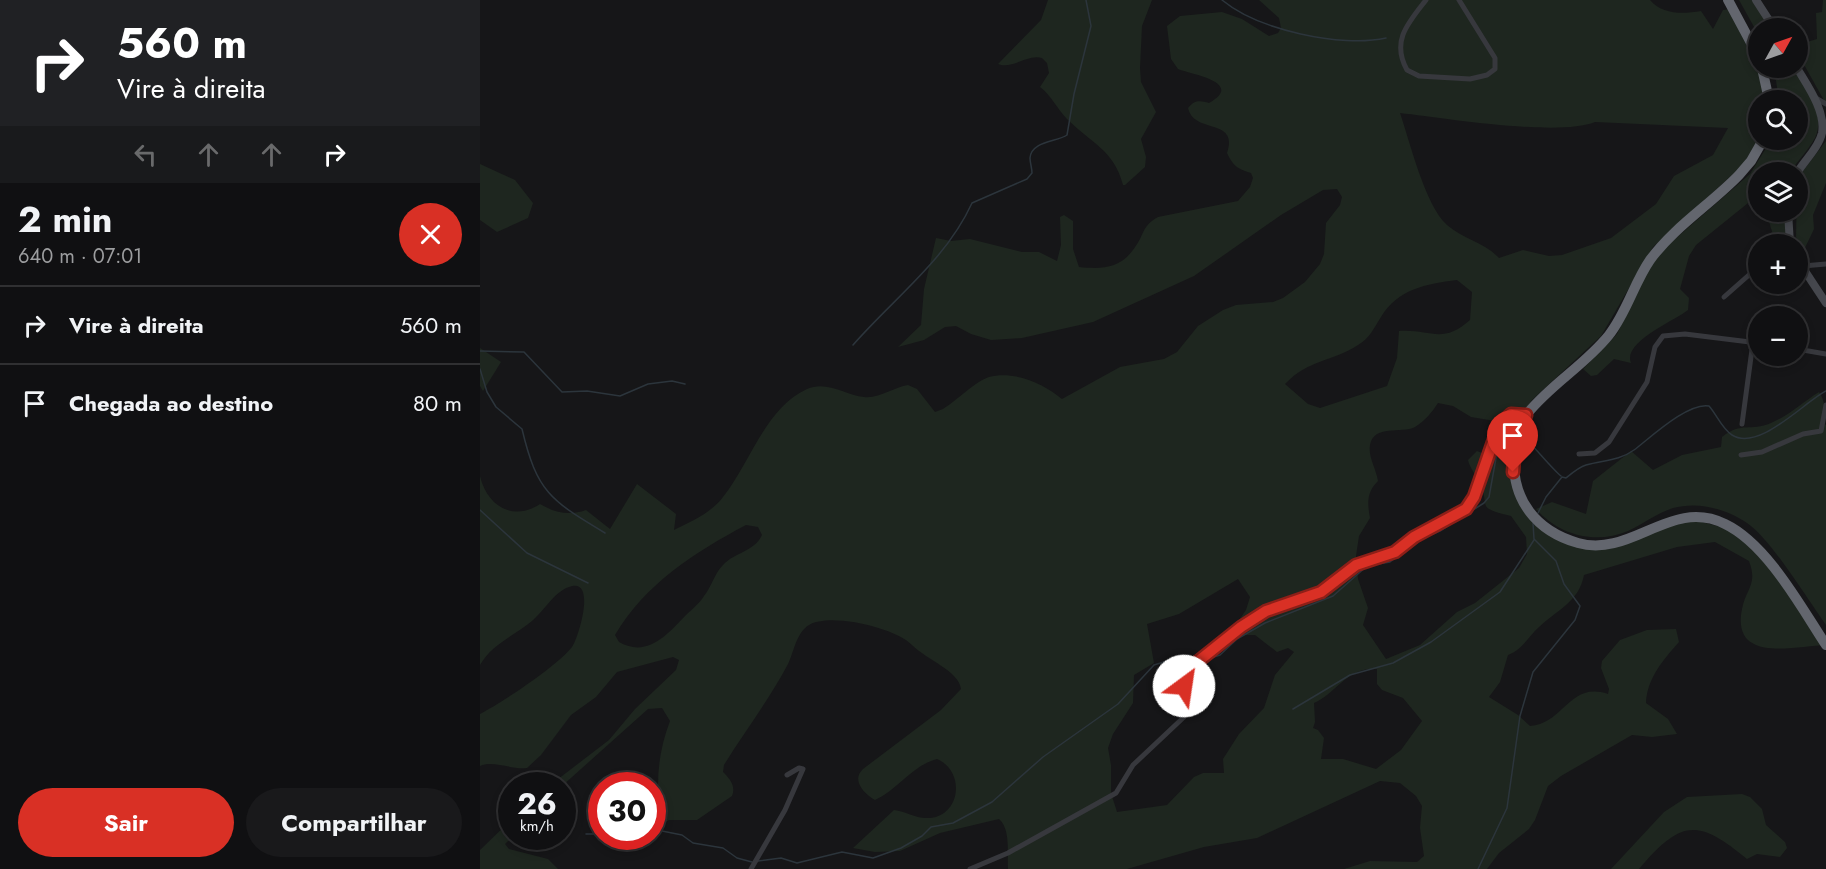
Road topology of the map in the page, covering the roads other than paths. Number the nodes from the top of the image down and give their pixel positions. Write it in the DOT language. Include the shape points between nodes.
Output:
graph roads {
  1 [pos="1426,0"];
  2 [pos="1459,0"];
  3 [pos="1728,0"];
  4 [pos="1756,0"];
  5 [pos="1768,18"];
  6 [pos="1748,37"];
  7 [pos="1803,78"];
  8 [pos="1813,96"];
  9 [pos="1826,104"];
  10 [pos="1757,150"];
  11 [pos="1804,162"];
  12 [pos="1826,264"];
  13 [pos="1808,266"];
  14 [pos="1808,274"];
  15 [pos="1748,276"];
  16 [pos="1724,297"];
  17 [pos="1826,303"];
  18 [pos="1748,342"];
  19 [pos="1808,351"];
  20 [pos="1826,354"];
  21 [pos="1751,366"];
  22 [pos="1826,405"];
  23 [pos="1526,415"];
  24 [pos="1742,424"];
  25 [pos="1578,454"];
  26 [pos="1741,455"];
  27 [pos="1826,645"];
  28 [pos="787,775"];
  29 [pos="751,869"];
  30 [pos="970,869"];
  1 -- 2 [label="street" via="1400,42 1407,70 1419,76 1480,78 1495,69 1495,58"];
  3 -- 6 [label="highway"];
  4 -- 5 [label="street"];
  7 -- 8 [label="street"];
  8 -- 9 [label="street"];
  8 -- 11 [label="street" via="1822,133"];
  10 -- 23 [label="highway" via="1739,175 1657,251 1601,344"];
  12 -- 13 [label="street"];
  14 -- 17 [label="street"];
  15 -- 16 [label="street"];
  18 -- 25 [label="street" via="1685,334 1662,336 1655,347 1647,382 1609,442 1595,453"];
  19 -- 20 [label="street"];
  21 -- 24 [label="street"];
  22 -- 26 [label="street" via="1821,431 1803,434 1762,452"];
  23 -- 27 [label="highway" via="1515,446 1513,472 1518,496 1539,523 1564,538 1590,545 1620,543 1676,518 1702,517 1725,523 1756,546"];
  23 -- 30 [label="street" via="1511,414 1499,425 1474,497 1466,509 1395,552 1356,565 1321,592 1266,611 1241,627 1186,673 1188,704 1184,717 1132,765 1116,793 1008,854"];
  28 -- 29 [label="street" via="799,768 803,770"];
}
